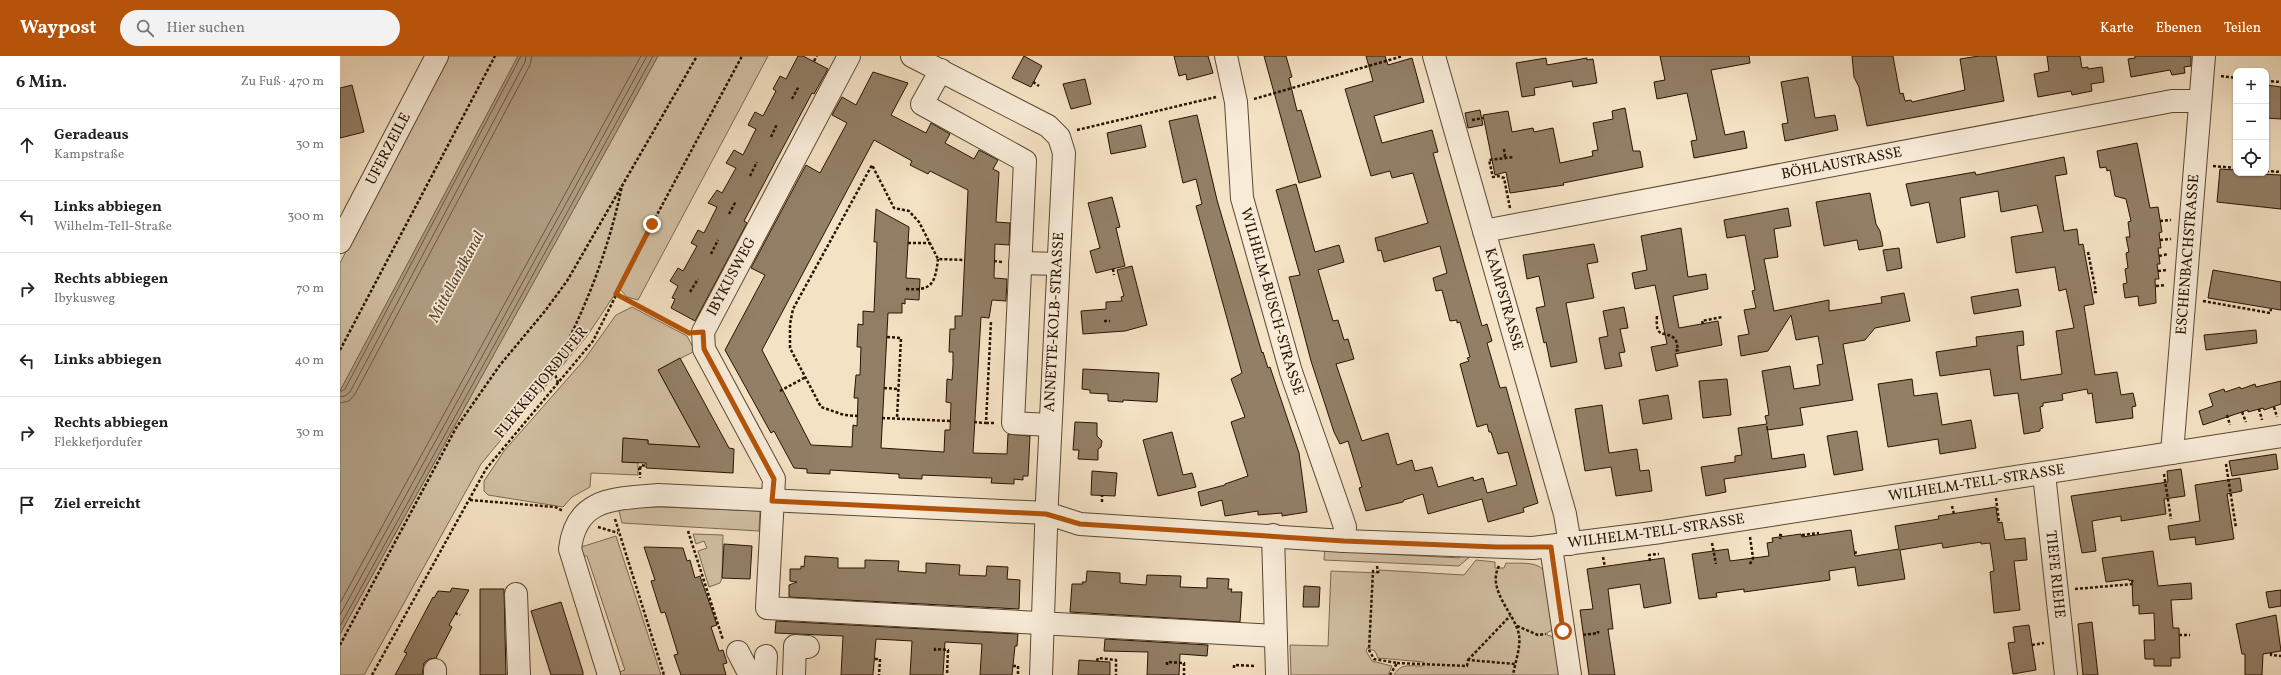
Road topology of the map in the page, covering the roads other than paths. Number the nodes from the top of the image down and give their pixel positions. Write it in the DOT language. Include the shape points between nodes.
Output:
graph roads {
  1 [pos="849,56"];
  2 [pos="912,56"];
  3 [pos="1226,56"];
  4 [pos="1434,56"];
  5 [pos="2204,56"];
  6 [pos="432,59"];
  7 [pos="941,70"];
  8 [pos="2200,101"];
  9 [pos="1484,230"];
  10 [pos="340,242"];
  11 [pos="1020,263"];
  12 [pos="1058,264"];
  13 [pos="1050,425"];
  14 [pos="2281,436"];
  15 [pos="2168,462"];
  16 [pos="2044,474"];
  17 [pos="772,501"];
  18 [pos="1046,514"];
  19 [pos="1272,535"];
  20 [pos="1344,541"];
  21 [pos="1561,546"];
  22 [pos="516,594"];
  23 [pos="1043,624"];
  24 [pos="1276,636"];
  25 [pos="808,647"];
  26 [pos="731,650"];
  27 [pos="519,675"];
  28 [pos="609,675"];
  29 [pos="750,675"];
  30 [pos="794,675"];
  31 [pos="1041,675"];
  32 [pos="1277,675"];
  33 [pos="1570,675"];
  34 [pos="2066,675"];
  1 -- 17 [label="street, IBYKUSWEG" via="703,332 704,349 774,479"];
  2 -- 7 [label="street, ANNETTE-KOLB-STRASSE"];
  3 -- 20 [label="street, WILHELM-BUSCH-STRASSE" via="1236,102 1242,198 1291,372 1342,515"];
  4 -- 9 [label="street, KAMPSTRASSE"];
  5 -- 8 [label="street, ESCHENBACHSTRASSE"];
  6 -- 10 [label="street, UFERZEILE"];
  7 -- 11 [label="street" via="922,104 1025,161"];
  7 -- 12 [label="street, ANNETTE-KOLB-STRASSE" via="1048,126 1059,137 1064,153"];
  8 -- 9 [label="street, BÖHLAUSTRASSE" via="2172,101"];
  8 -- 15 [label="street, ESCHENBACHSTRASSE"];
  9 -- 21 [label="street, KAMPSTRASSE" via="1565,514"];
  11 -- 12 [label="street"];
  11 -- 13 [label="street" via="1013,423"];
  12 -- 13 [label="street, ANNETTE-KOLB-STRASSE"];
  13 -- 18 [label="street, ANNETTE-KOLB-STRASSE"];
  14 -- 15 [label="street, WILHELM-TELL-STRASSE"];
  15 -- 16 [label="street, WILHELM-TELL-STRASSE"];
  16 -- 21 [label="street, WILHELM-TELL-STRASSE"];
  16 -- 34 [label="street, TIEFE RIEHE"];
  17 -- 18 [label="street, WILHELM-TELL-STRASSE"];
  17 -- 23 [label="street, IBYKUSWEG" via="767,608"];
  17 -- 28 [label="street, WILHELM-TELL-STRASSE" via="658,495 625,498 601,504 588,510 578,519 571,534 570,549"];
  18 -- 19 [label="street, WILHELM-TELL-STRASSE" via="1080,524"];
  18 -- 23 [label="street, ANNETTE-KOLB-STRASSE"];
  19 -- 20 [label="street, WILHELM-TELL-STRASSE"];
  19 -- 24 [label="street"];
  20 -- 21 [label="street, WILHELM-TELL-STRASSE" via="1496,547"];
  21 -- 33 [label="street, KAMPSTRASSE"];
  22 -- 27 [label="street"];
  23 -- 24 [label="street"];
  23 -- 31 [label="street, ANNETTE-KOLB-STRASSE"];
  24 -- 32 [label="street"];
  25 -- 30 [label="street" via="795,646"];
  26 -- 29 [label="street"];
}
